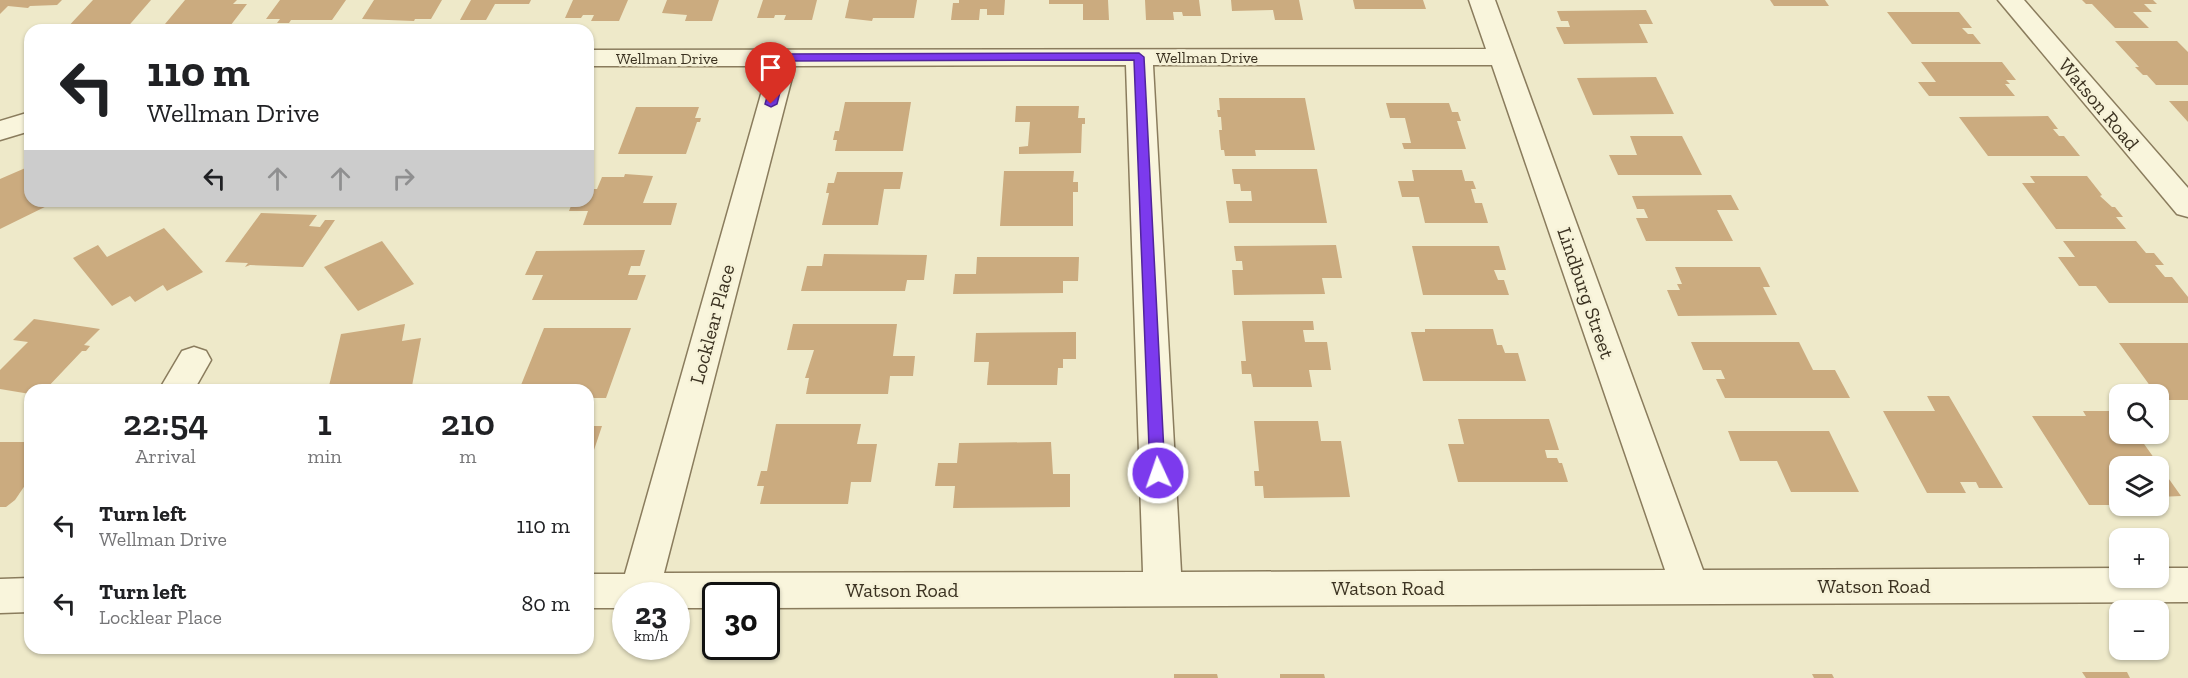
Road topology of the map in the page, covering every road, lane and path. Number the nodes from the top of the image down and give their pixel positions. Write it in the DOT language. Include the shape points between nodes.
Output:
graph roads {
  1 [pos="1482,0"];
  2 [pos="2011,0"];
  3 [pos="1139,57"];
  4 [pos="1503,57"];
  5 [pos="594,58"];
  6 [pos="784,58"];
  7 [pos="2188,207"];
  8 [pos="194,360"];
  9 [pos="180,384"];
  10 [pos="642,582"];
  11 [pos="2188,585"];
  12 [pos="1689,586"];
  13 [pos="1163,589"];
  14 [pos="690,590"];
  15 [pos="594,591"];
  16 [pos="612,591"];
  17 [pos="24,595"];
  18 [pos="0,596"];
  1 -- 4 [label="street, Lindburg Street"];
  2 -- 7 [label="street, Watson Road"];
  3 -- 4 [label="street, Wellman Drive"];
  3 -- 6 [label="street, Wellman Drive"];
  3 -- 13 [label="street"];
  4 -- 12 [label="street, Lindburg Street"];
  5 -- 6 [label="street, Wellman Drive"];
  6 -- 10 [label="street, Locklear Place"];
  8 -- 9 [label="street"];
  11 -- 12 [label="street, Watson Road"];
  12 -- 13 [label="street, Watson Road"];
  13 -- 14 [label="street, Watson Road"];
  15 -- 16 [label="street, Watson Road"];
  17 -- 18 [label="street"];
}
